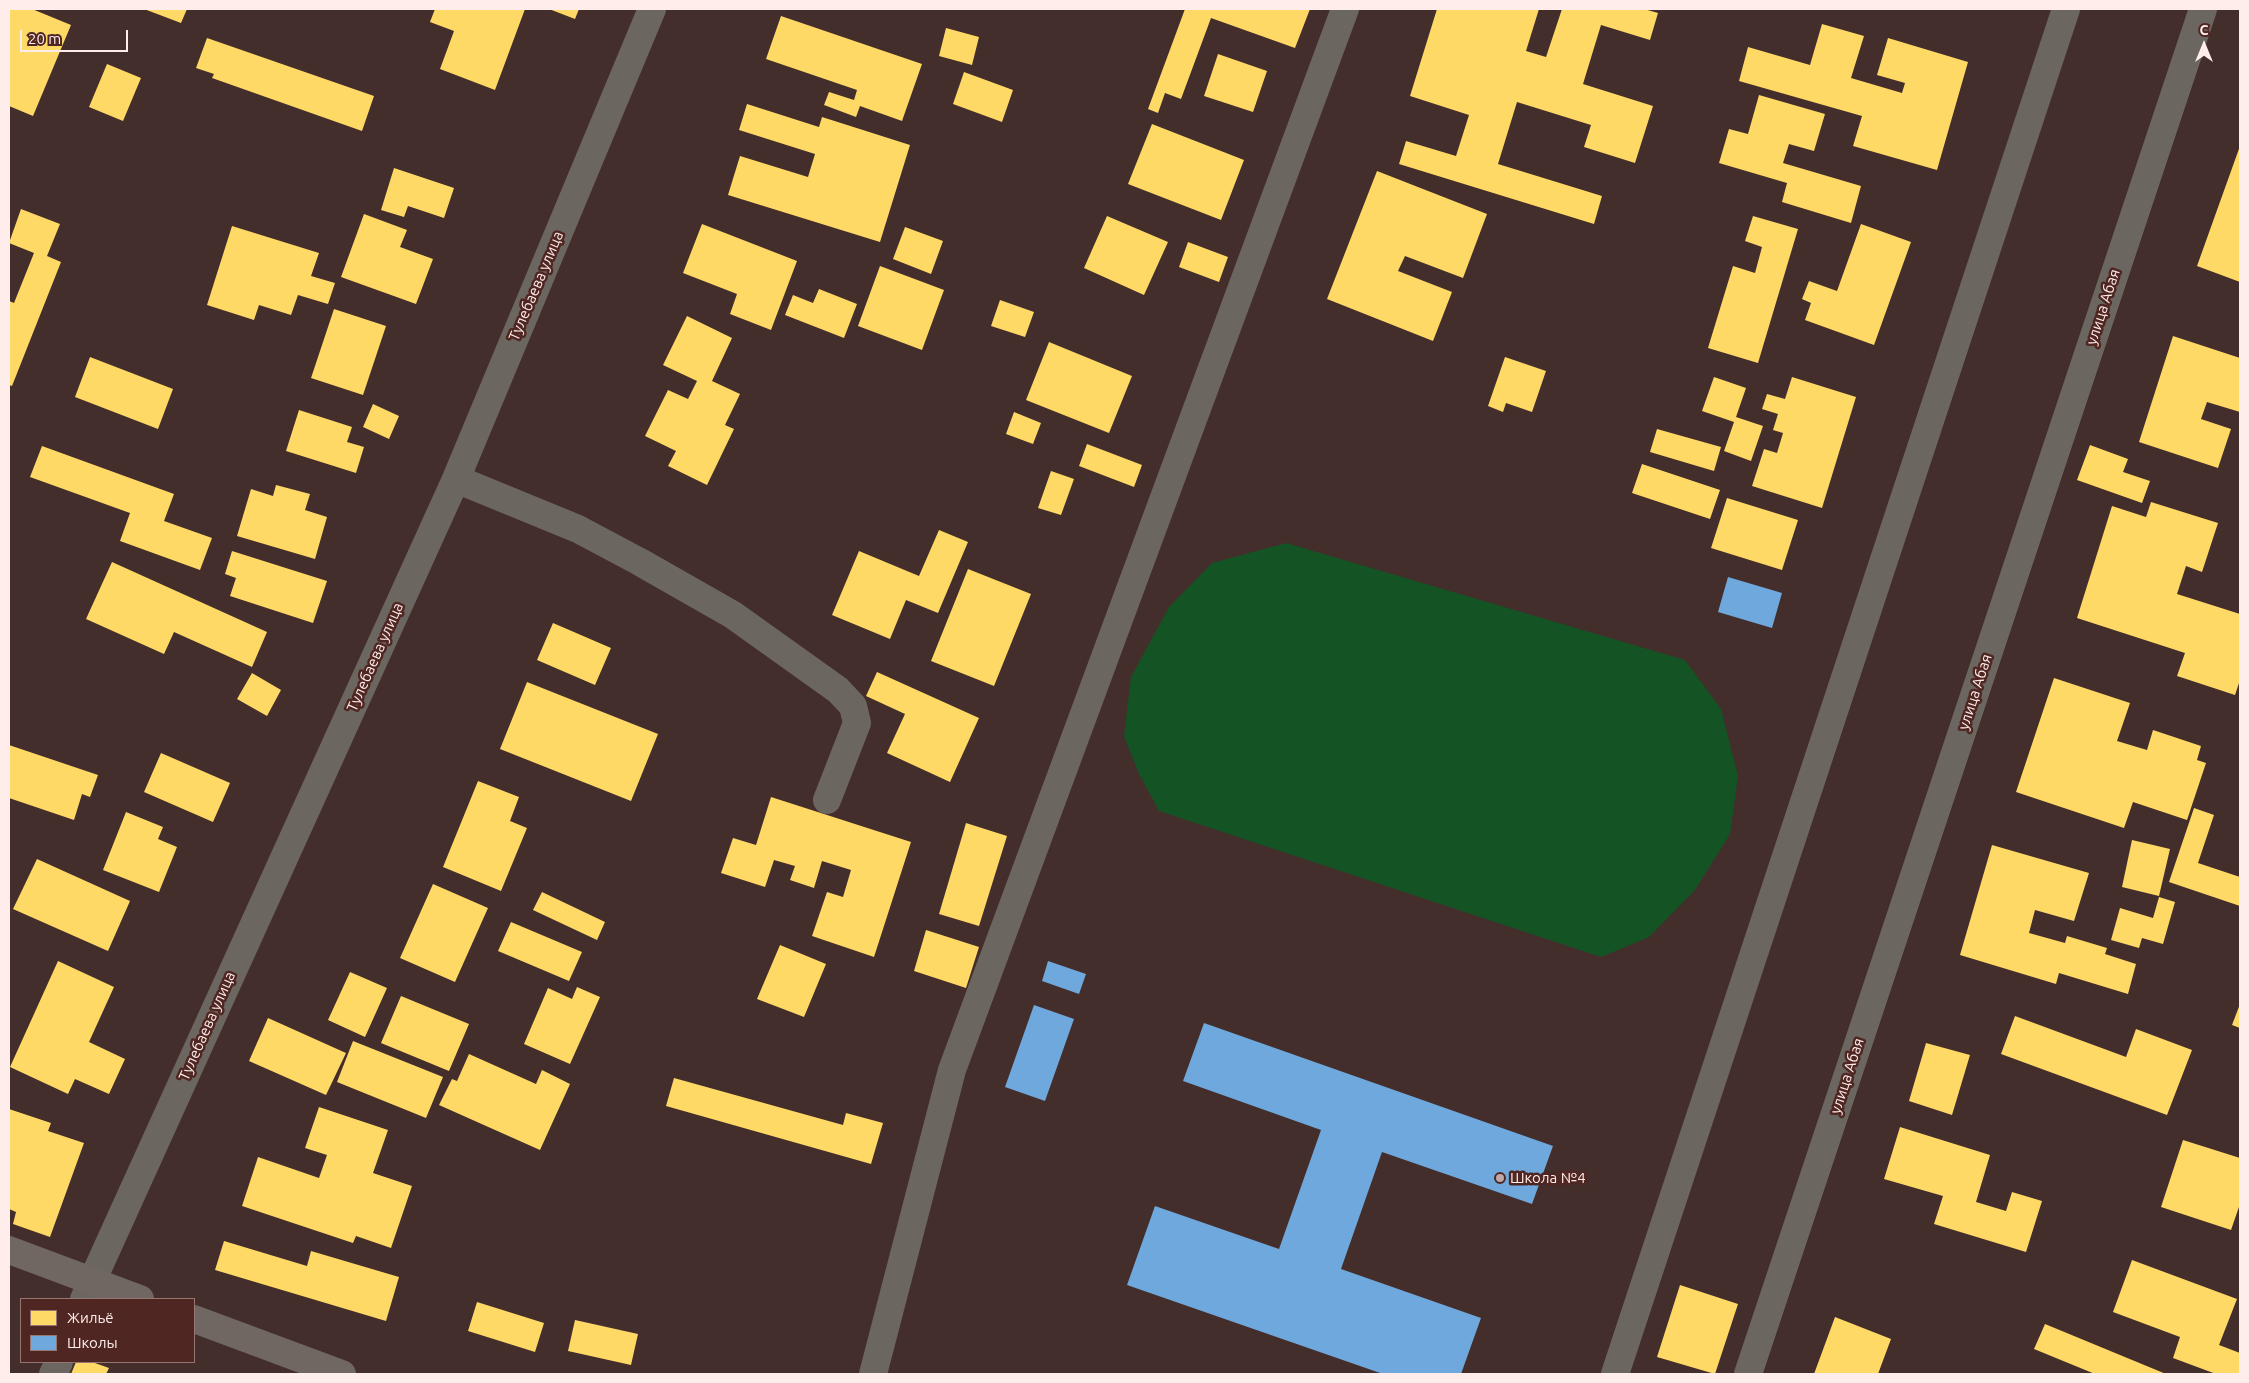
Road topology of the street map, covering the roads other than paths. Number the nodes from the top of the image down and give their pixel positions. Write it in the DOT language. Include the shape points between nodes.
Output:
graph roads {
  1 [pos="652,9"];
  2 [pos="1346,9"];
  3 [pos="2066,9"];
  4 [pos="2203,9"];
  5 [pos="456,479"];
  6 [pos="827,800"];
  7 [pos="9,1250"];
  8 [pos="88,1290"];
  9 [pos="134,1298"];
  10 [pos="195,1319"];
  11 [pos="342,1374"];
  12 [pos="873,1374"];
  13 [pos="1615,1374"];
  14 [pos="1748,1374"];
  1 -- 5 [label="street, Тулебаева улица"];
  2 -- 12 [label="street" via="952,1070"];
  3 -- 13 [label="street"];
  4 -- 14 [label="street, улица Абая"];
  5 -- 6 [label="street" via="578,529 640,562 734,615 838,690 853,706 857,723"];
  5 -- 8 [label="street, Тулебаева улица"];
  7 -- 8 [label="main road"];
  8 -- 9 [label="main road"];
  10 -- 11 [label="main road"];
}
